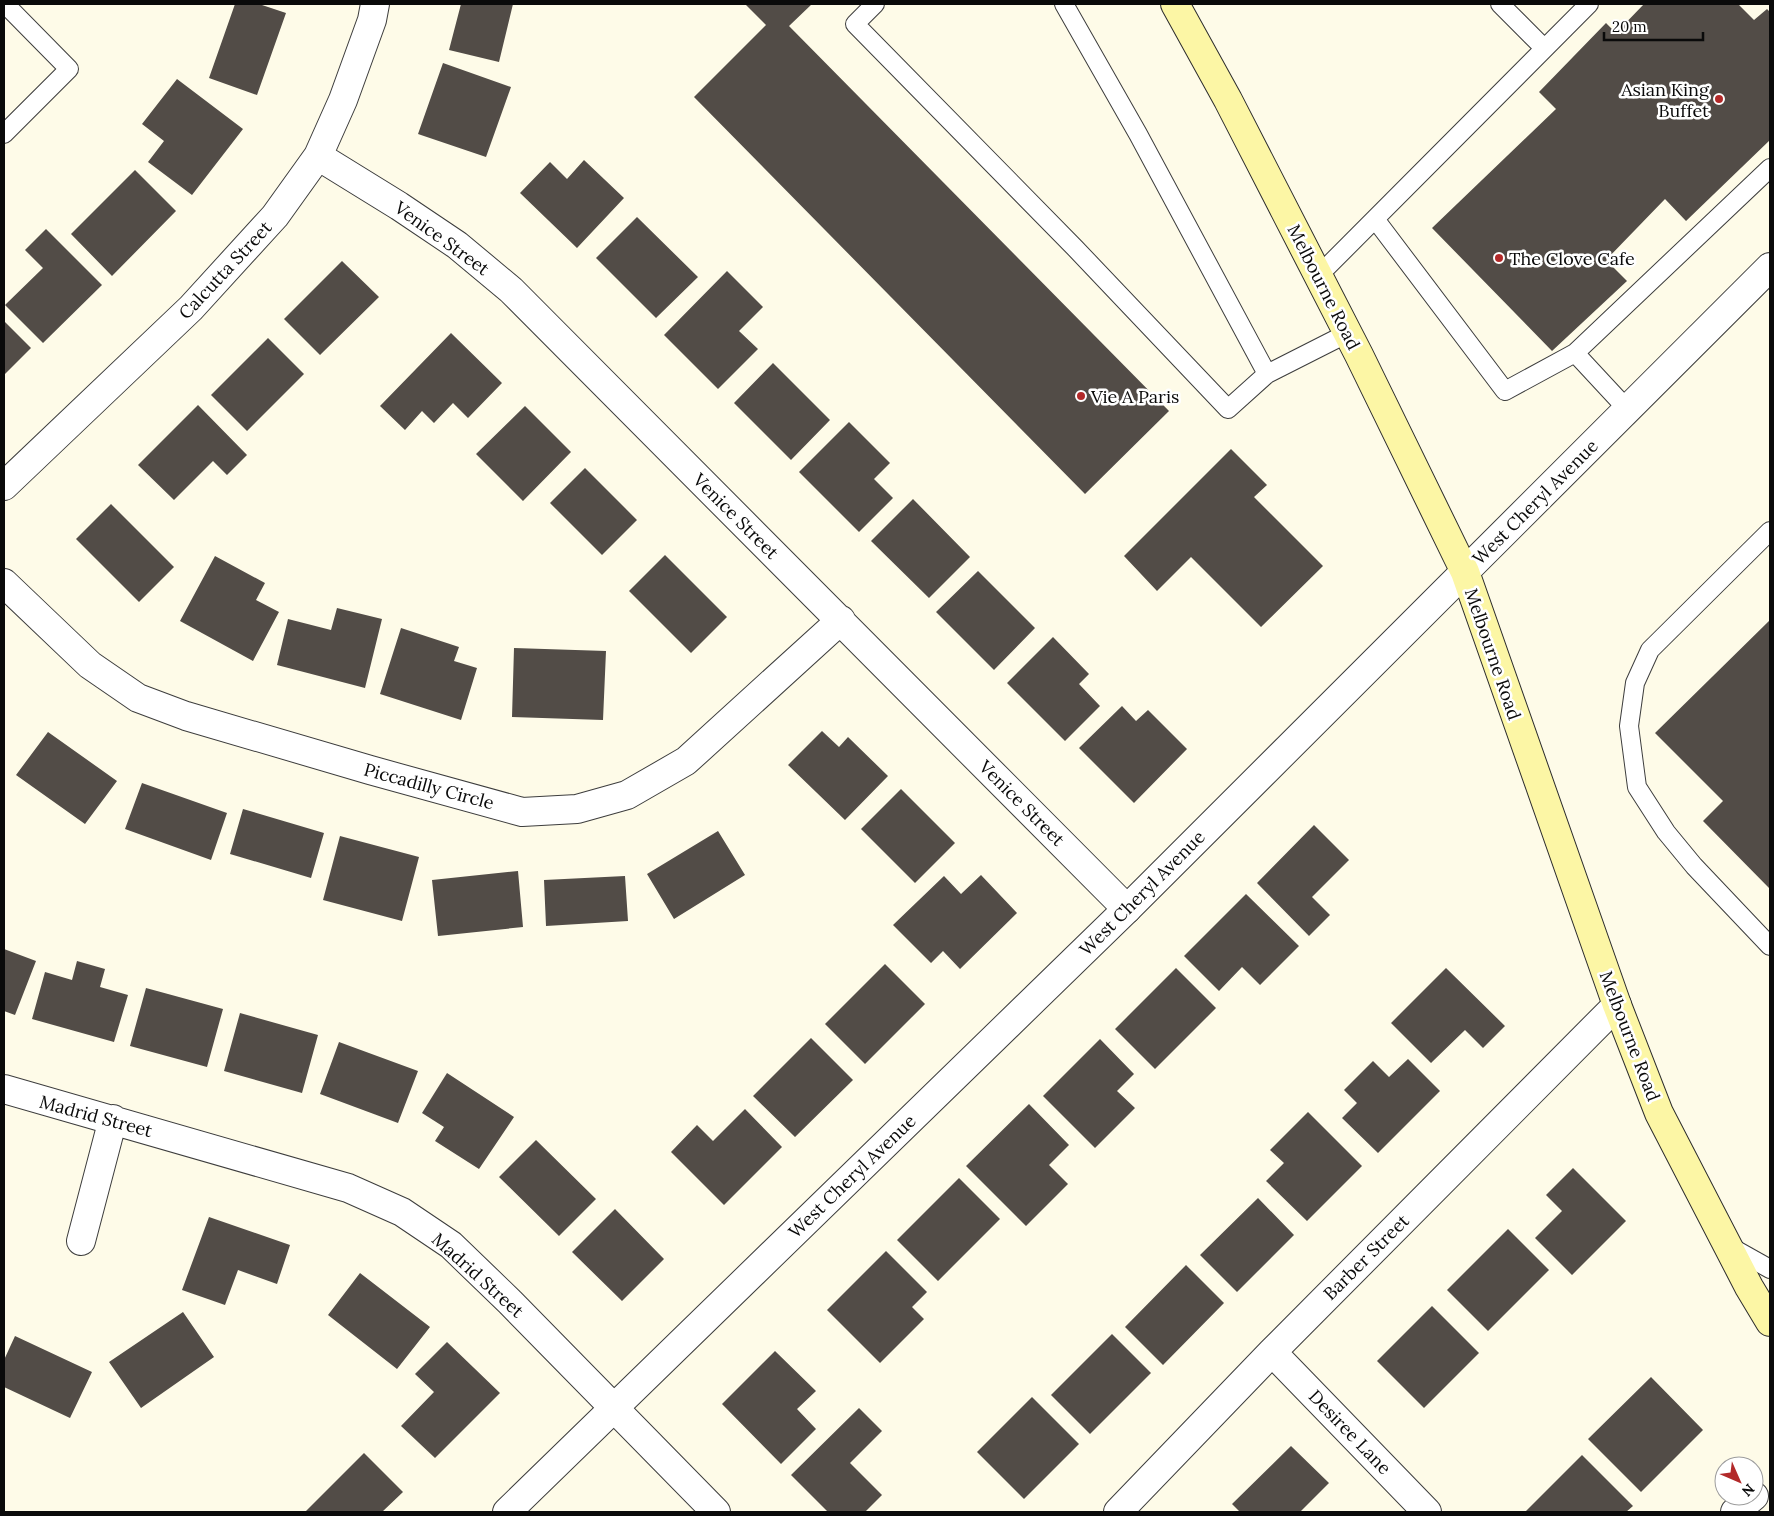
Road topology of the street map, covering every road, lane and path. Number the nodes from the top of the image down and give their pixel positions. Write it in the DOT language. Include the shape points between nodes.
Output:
graph roads {
  1 [pos="4,4"];
  2 [pos="375,4"];
  3 [pos="875,4"];
  4 [pos="1064,4"];
  5 [pos="1175,4"];
  6 [pos="1500,4"];
  7 [pos="1588,4"];
  8 [pos="1544,48"];
  9 [pos="4,134"];
  10 [pos="318,156"];
  11 [pos="1770,168"];
  12 [pos="1375,219"];
  13 [pos="1770,267"];
  14 [pos="1318,276"];
  15 [pos="1348,333"];
  16 [pos="1575,353"];
  17 [pos="1267,374"];
  18 [pos="1628,410"];
  19 [pos="4,486"];
  20 [pos="1770,531"];
  21 [pos="1465,572"];
  22 [pos="4,583"];
  23 [pos="841,620"];
  24 [pos="1127,909"];
  25 [pos="1770,946"];
  26 [pos="1617,1005"];
  27 [pos="4,1089"];
  28 [pos="113,1119"];
  29 [pos="81,1241"];
  30 [pos="1728,1246"];
  31 [pos="1770,1269"];
  32 [pos="1770,1322"];
  33 [pos="1272,1352"];
  34 [pos="614,1408"];
  35 [pos="507,1512"];
  36 [pos="716,1512"];
  37 [pos="1118,1512"];
  38 [pos="1427,1512"];
  1 -- 9 [label="lane" via="69,70"];
  2 -- 10 [label="street, Calcutta Street" via="343,100"];
  3 -- 17 [label="lane" via="855,24 1228,409"];
  4 -- 17 [label="lane"];
  5 -- 14 [label="main road, Melbourne Road"];
  6 -- 8 [label="lane"];
  7 -- 8 [label="lane"];
  8 -- 12 [label="lane"];
  10 -- 19 [label="street, Calcutta Street" via="275,216 192,308"];
  10 -- 23 [label="street, Venice Street" via="457,246 511,290"];
  11 -- 16 [label="lane"];
  12 -- 14 [label="lane"];
  12 -- 16 [label="lane" via="1505,391"];
  13 -- 18 [label="street, West Cheryl Avenue"];
  14 -- 15 [label="main road, Melbourne Road"];
  15 -- 17 [label="lane"];
  15 -- 21 [label="main road, Melbourne Road"];
  16 -- 18 [label="lane"];
  18 -- 21 [label="street, West Cheryl Avenue"];
  20 -- 25 [label="lane" via="1650,650 1635,683 1629,726 1637,787 1666,832 1694,866"];
  21 -- 24 [label="street, West Cheryl Avenue"];
  21 -- 26 [label="main road, Melbourne Road"];
  22 -- 23 [label="street, Piccadilly Circle" via="90,665 138,698 186,716 522,812 577,809 627,795 686,761"];
  23 -- 24 [label="street, Venice Street"];
  24 -- 34 [label="street, West Cheryl Avenue"];
  26 -- 30 [label="main road, Melbourne Road" via="1659,1113"];
  26 -- 33 [label="street, Barber Street"];
  27 -- 28 [label="street, Madrid Street"];
  28 -- 29 [label="street"];
  28 -- 34 [label="street, Madrid Street" via="348,1188 402,1212 451,1245"];
  30 -- 31 [label="lane"];
  30 -- 32 [label="main road, Melbourne Road"];
  33 -- 37 [label="street, Barber Street"];
  33 -- 38 [label="street, Desiree Lane"];
  34 -- 35 [label="street, West Cheryl Avenue"];
  34 -- 36 [label="street, Madrid Street"];
}
